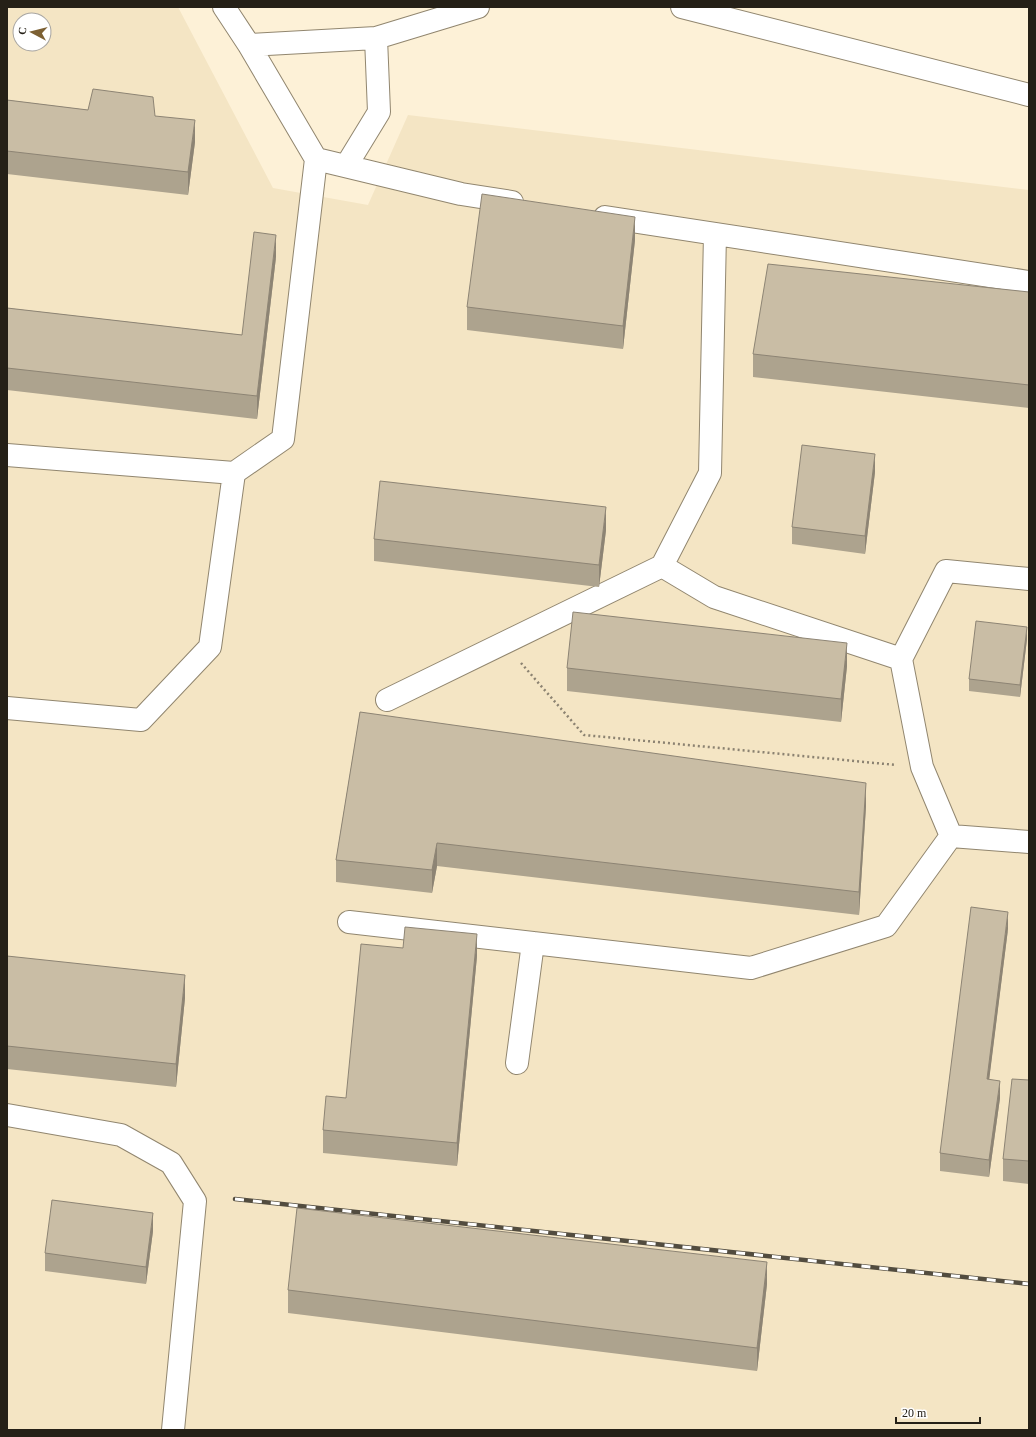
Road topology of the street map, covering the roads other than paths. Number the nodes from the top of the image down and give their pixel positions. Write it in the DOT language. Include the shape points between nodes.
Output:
graph roads {
  1 [pos="224,7"];
  2 [pos="478,7"];
  3 [pos="682,7"];
  4 [pos="376,38"];
  5 [pos="249,45"];
  6 [pos="1029,95"];
  7 [pos="316,159"];
  8 [pos="346,166"];
  9 [pos="530,205"];
  10 [pos="584,213"];
  11 [pos="715,234"];
  12 [pos="1029,282"];
  13 [pos="7,455"];
  14 [pos="234,473"];
  15 [pos="662,566"];
  16 [pos="1029,579"];
  17 [pos="901,659"];
  18 [pos="387,700"];
  19 [pos="7,708"];
  20 [pos="951,836"];
  21 [pos="1029,842"];
  22 [pos="349,922"];
  23 [pos="533,943"];
  24 [pos="517,1063"];
  25 [pos="7,1115"];
  26 [pos="173,1430"];
  1 -- 5 [label="street"];
  2 -- 4 [label="street"];
  3 -- 6 [label="street"];
  4 -- 5 [label="street"];
  4 -- 8 [label="street" via="379,112"];
  5 -- 7 [label="street"];
  7 -- 8 [label="street"];
  7 -- 14 [label="street" via="283,439"];
  8 -- 9 [label="street" via="461,194"];
  10 -- 11 [label="street"];
  11 -- 12 [label="street"];
  11 -- 15 [label="street" via="710,473"];
  13 -- 14 [label="street"];
  14 -- 19 [label="street" via="210,647 141,720"];
  15 -- 17 [label="street" via="714,597"];
  15 -- 18 [label="street"];
  16 -- 17 [label="street" via="946,571"];
  17 -- 20 [label="street" via="922,768"];
  20 -- 21 [label="street"];
  20 -- 23 [label="street" via="886,926 751,968"];
  22 -- 23 [label="street"];
  23 -- 24 [label="street"];
  25 -- 26 [label="street" via="121,1135 172,1163 195,1201"];
}
